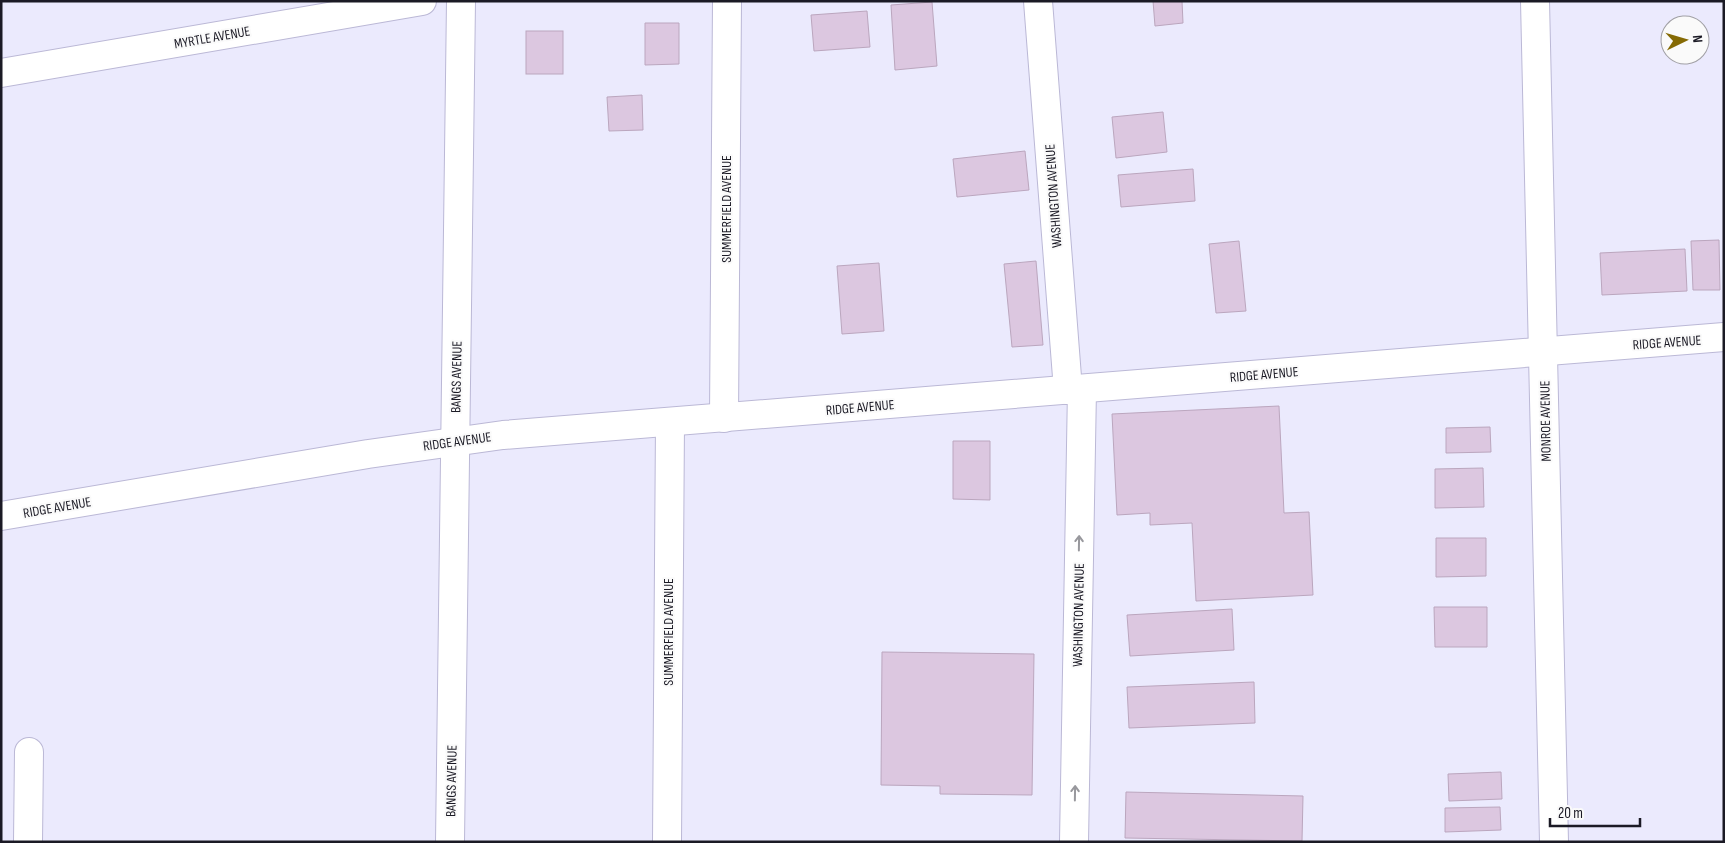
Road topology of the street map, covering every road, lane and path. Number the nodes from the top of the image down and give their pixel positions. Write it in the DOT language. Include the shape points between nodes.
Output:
graph roads {
  1 [pos="422,1"];
  2 [pos="461,1"];
  3 [pos="727,1"];
  4 [pos="1038,1"];
  5 [pos="1535,1"];
  6 [pos="1,73"];
  7 [pos="1724,337"];
  8 [pos="1543,351"];
  9 [pos="1075,390"];
  10 [pos="724,418"];
  11 [pos="670,423"];
  12 [pos="455,441"];
  13 [pos="1,516"];
  14 [pos="29,752"];
  15 [pos="28,842"];
  16 [pos="450,842"];
  17 [pos="667,842"];
  18 [pos="1074,842"];
  19 [pos="1554,842"];
  1 -- 6 [label="street, MYRTLE AVENUE"];
  2 -- 12 [label="street, BANGS AVENUE"];
  3 -- 10 [label="street, SUMMERFIELD AVENUE"];
  4 -- 9 [label="street, WASHINGTON AVENUE"];
  5 -- 8 [label="street, MONROE AVENUE"];
  7 -- 8 [label="street, RIDGE AVENUE"];
  8 -- 9 [label="street, RIDGE AVENUE"];
  8 -- 19 [label="street, MONROE AVENUE"];
  9 -- 10 [label="street, RIDGE AVENUE"];
  18 -- 9 [label="street, WASHINGTON AVENUE, one-way"];
  10 -- 11 [label="street, RIDGE AVENUE"];
  11 -- 12 [label="street, RIDGE AVENUE"];
  11 -- 17 [label="street, SUMMERFIELD AVENUE"];
  12 -- 13 [label="street, RIDGE AVENUE"];
  12 -- 16 [label="street, BANGS AVENUE"];
  14 -- 15 [label="street"];
}
